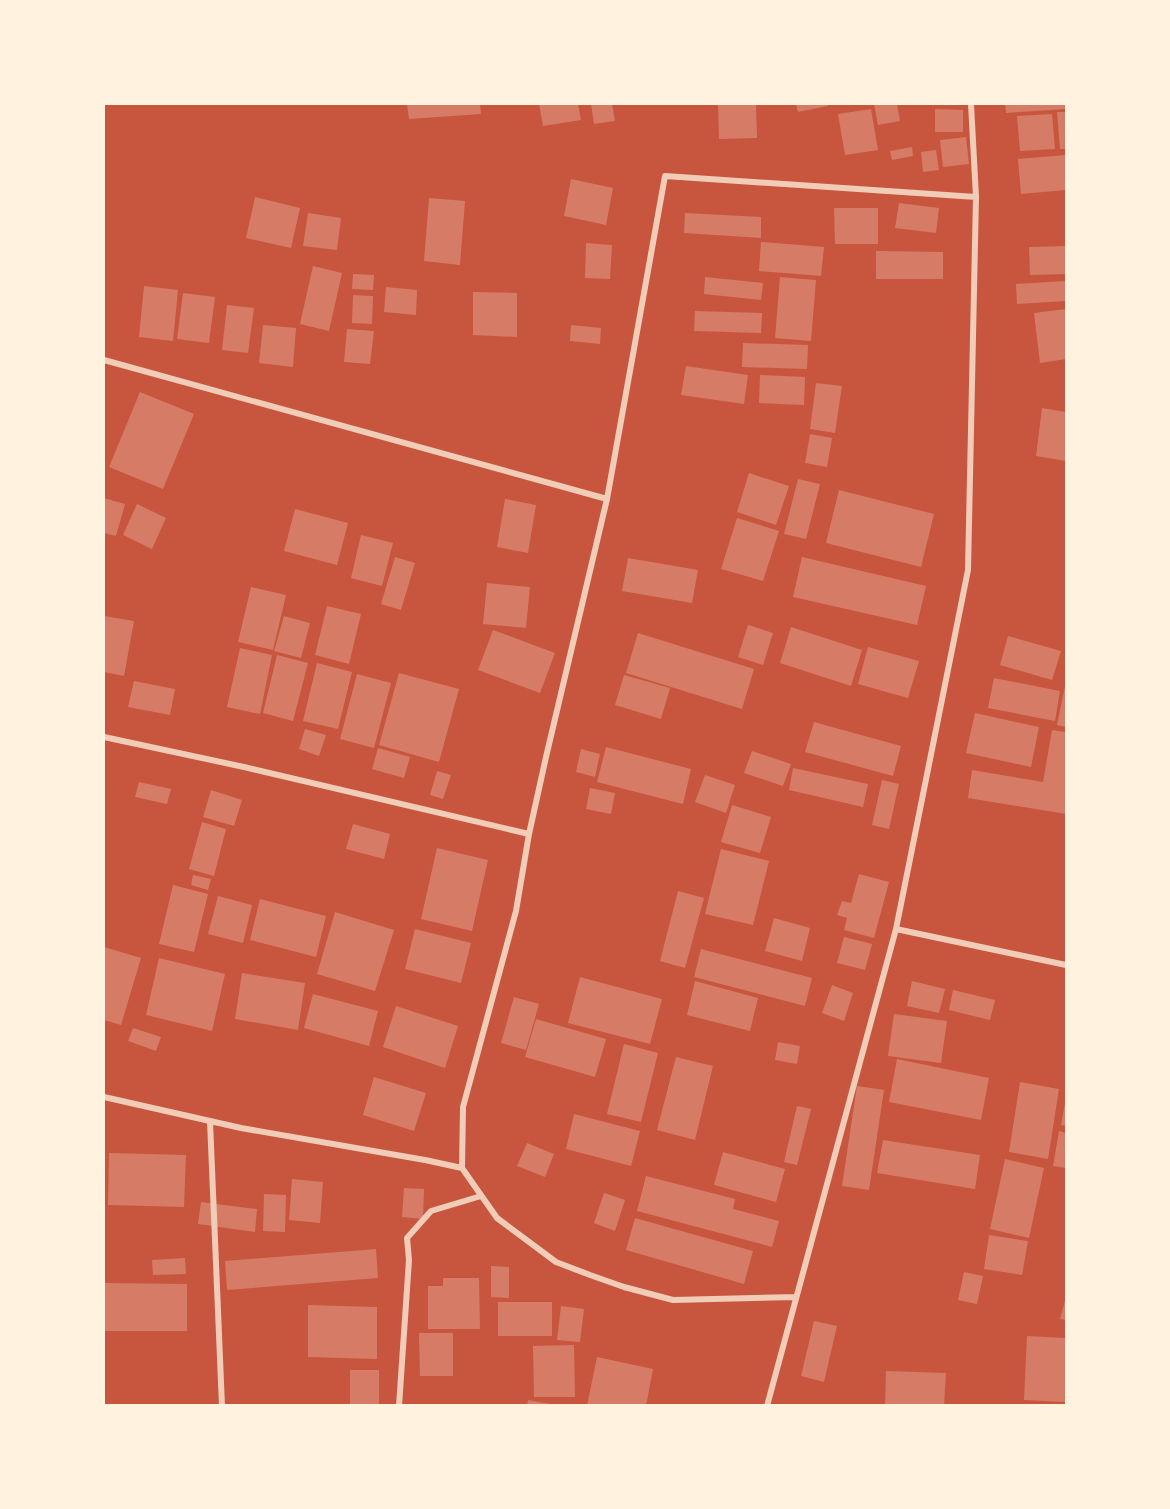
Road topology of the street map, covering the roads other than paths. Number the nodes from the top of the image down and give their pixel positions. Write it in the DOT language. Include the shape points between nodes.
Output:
graph roads {
  1 [pos="970,104"];
  2 [pos="976,197"];
  3 [pos="104,360"];
  4 [pos="608,499"];
  5 [pos="104,737"];
  6 [pos="529,834"];
  7 [pos="896,929"];
  8 [pos="1066,965"];
  9 [pos="104,1097"];
  10 [pos="210,1121"];
  11 [pos="462,1168"];
  12 [pos="481,1196"];
  13 [pos="796,1297"];
  14 [pos="222,1406"];
  15 [pos="399,1406"];
  16 [pos="766,1406"];
  1 -- 2 [label="street"];
  2 -- 4 [label="street" via="665,176"];
  2 -- 7 [label="street" via="968,570"];
  3 -- 4 [label="street"];
  4 -- 6 [label="street"];
  5 -- 6 [label="street"];
  6 -- 11 [label="street" via="516,911 463,1107"];
  7 -- 8 [label="street"];
  7 -- 13 [label="street"];
  9 -- 10 [label="street"];
  10 -- 11 [label="street"];
  10 -- 14 [label="street"];
  11 -- 12 [label="street"];
  12 -- 13 [label="street" via="497,1218 556,1262 624,1287 673,1300"];
  12 -- 15 [label="street" via="431,1211 407,1238 409,1260"];
  13 -- 16 [label="street"];
}
